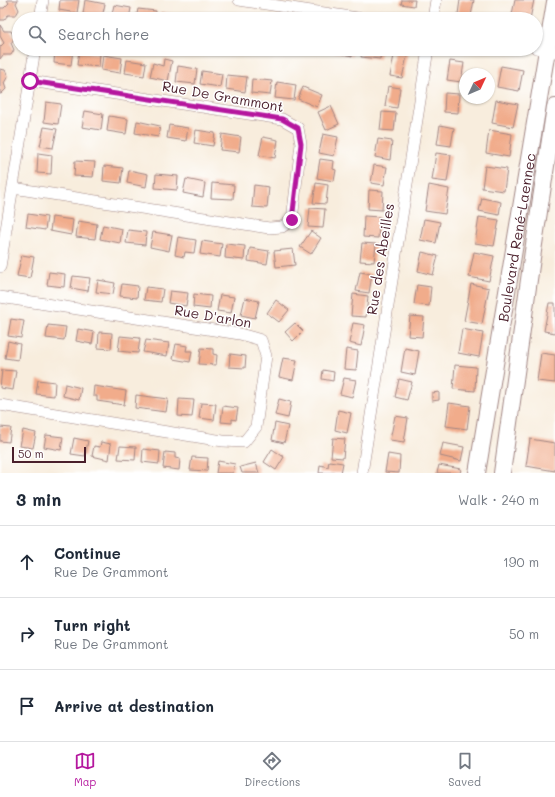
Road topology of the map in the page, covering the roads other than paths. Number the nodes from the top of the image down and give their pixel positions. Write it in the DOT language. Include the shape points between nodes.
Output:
graph roads {
  1 [pos="43,0"];
  2 [pos="240,0"];
  3 [pos="436,0"];
  4 [pos="555,2"];
  5 [pos="41,12"];
  6 [pos="318,12"];
  7 [pos="434,12"];
  8 [pos="546,50"];
  9 [pos="34,56"];
  10 [pos="427,56"];
  11 [pos="30,81"];
  12 [pos="555,107"];
  13 [pos="13,188"];
  14 [pos="0,268"];
  15 [pos="0,297"];
  16 [pos="0,405"];
  17 [pos="362,473"];
  18 [pos="477,473"];
  19 [pos="502,473"];
  1 -- 5 [label="street"];
  2 -- 6 [label="street"];
  3 -- 7 [label="street"];
  4 -- 8 [label="street, Boulevard René-Laennec"];
  8 -- 18 [label="street, Boulevard René-Laennec"];
  9 -- 11 [label="street"];
  10 -- 17 [label="street, Rue des Abeilles"];
  11 -- 13 [label="street"];
  11 -- 13 [label="street, Rue De Grammont" via="282,119 298,128 301,144 292,220 282,227 269,228"];
  12 -- 19 [label="street, Boulevard René-Laennec"];
  13 -- 14 [label="street"];
  15 -- 16 [label="street, Rue D'arlon" via="240,334 261,340 266,356 256,428 244,442 223,441"];
}
